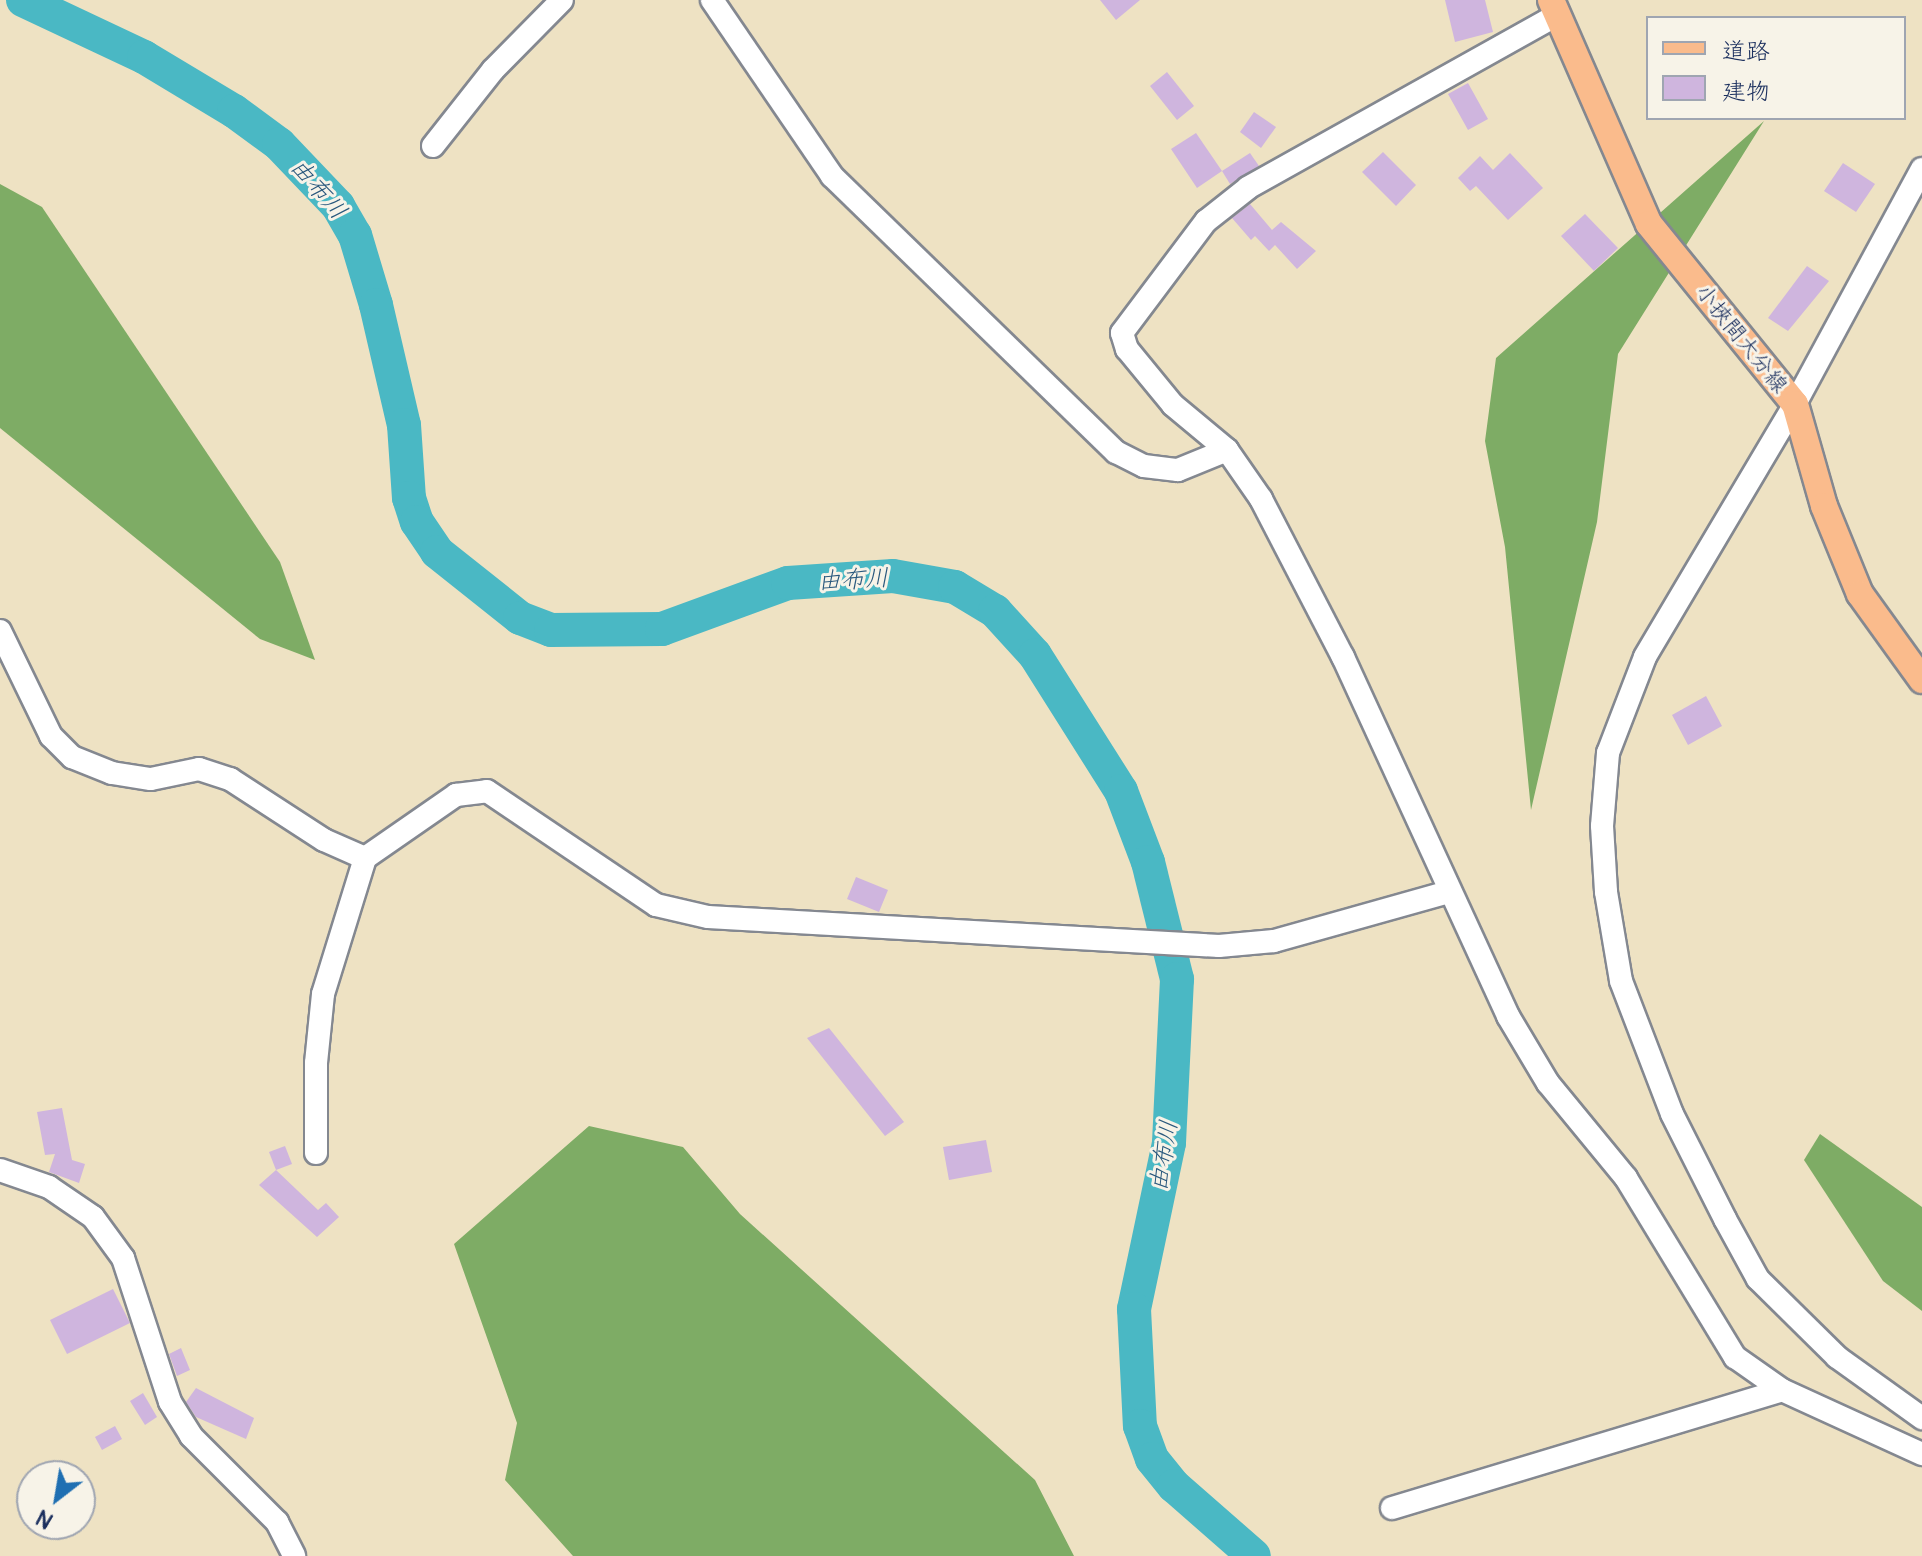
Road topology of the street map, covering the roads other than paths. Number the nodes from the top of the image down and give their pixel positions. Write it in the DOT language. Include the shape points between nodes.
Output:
graph roads {
  1 [pos="562,0"];
  2 [pos="712,0"];
  3 [pos="1554,7"];
  4 [pos="433,146"];
  5 [pos="1922,169"];
  6 [pos="1795,404"];
  7 [pos="1227,450"];
  8 [pos="0,631"];
  9 [pos="1922,680"];
  10 [pos="365,858"];
  11 [pos="1448,892"];
  12 [pos="316,1153"];
  13 [pos="0,1170"];
  14 [pos="1782,1390"];
  15 [pos="1922,1418"];
  16 [pos="1922,1454"];
  17 [pos="1392,1508"];
  18 [pos="294,1556"];
  1 -- 4 [label="street" via="493,70"];
  2 -- 7 [label="street" via="832,176 1116,452 1144,466 1178,470"];
  3 -- 6 [label="main road, 小挾間大分線" via="1649,224"];
  3 -- 7 [label="street" via="1248,188 1206,221 1139,306 1122,333 1127,349 1173,405"];
  5 -- 6 [label="street"];
  6 -- 9 [label="main road, 小挾間大分線" via="1824,506 1860,594"];
  6 -- 15 [label="street" via="1700,559 1624,705 1608,753 1602,826 1606,892 1621,981 1672,1114 1758,1279 1837,1357"];
  7 -- 11 [label="street" via="1261,499 1343,657"];
  8 -- 10 [label="street" via="51,736 72,757 112,773 151,779 199,769 230,779 324,840"];
  10 -- 11 [label="street" via="456,795 487,791 656,905 708,917 1219,946 1274,941"];
  10 -- 12 [label="street" via="323,994"];
  11 -- 14 [label="street" via="1508,1016 1548,1083 1626,1178 1735,1357"];
  13 -- 18 [label="street" via="49,1187 93,1217 123,1258 170,1402 191,1436 277,1522"];
  14 -- 16 [label="street"];
  14 -- 17 [label="street"];
}
